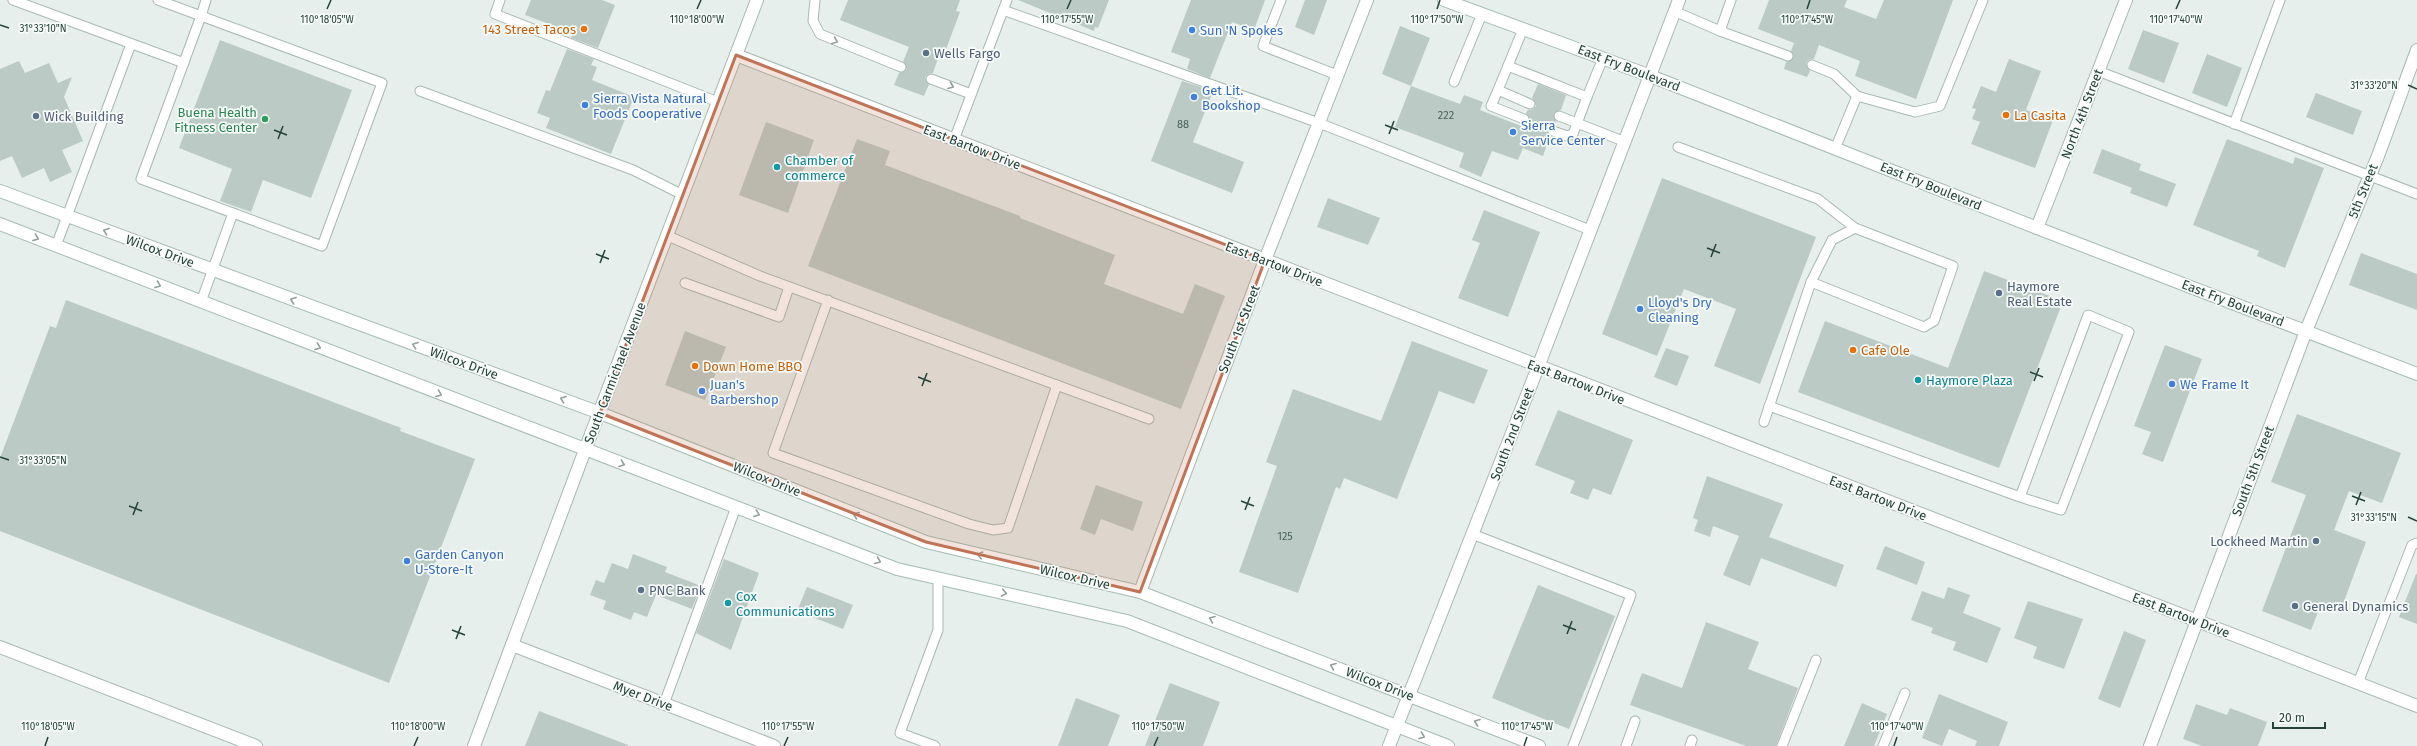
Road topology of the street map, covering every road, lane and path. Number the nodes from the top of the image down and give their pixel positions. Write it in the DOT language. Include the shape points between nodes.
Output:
graph roads {
  1 [pos="13,0"];
  2 [pos="158,0"];
  3 [pos="206,0"];
  4 [pos="500,0"];
  5 [pos="757,0"];
  6 [pos="815,0"];
  7 [pos="1007,0"];
  8 [pos="1281,0"];
  9 [pos="1367,0"];
  10 [pos="1444,0"];
  11 [pos="1731,0"];
  12 [pos="1983,0"];
  13 [pos="2126,0"];
  14 [pos="2280,0"];
  15 [pos="1676,6"];
  16 [pos="1003,10"];
  17 [pos="1482,14"];
  18 [pos="201,16"];
  19 [pos="1523,29"];
  20 [pos="1720,31"];
  21 [pos="131,44"];
  22 [pos="2417,50"];
  23 [pos="736,55"];
  24 [pos="1788,56"];
  25 [pos="1603,58"];
  26 [pos="184,64"];
  27 [pos="1812,65"];
  28 [pos="1508,66"];
  29 [pos="901,67"];
  30 [pos="2098,71"];
  31 [pos="1337,75"];
  32 [pos="1648,75"];
  33 [pos="931,79"];
  34 [pos="1454,82"];
  35 [pos="1498,90"];
  36 [pos="420,91"];
  37 [pos="971,94"];
  38 [pos="1857,96"];
  39 [pos="1587,97"];
  40 [pos="718,102"];
  41 [pos="1530,104"];
  42 [pos="1559,116"];
  43 [pos="1524,119"];
  44 [pos="1319,123"];
  45 [pos="1577,123"];
  46 [pos="2234,124"];
  47 [pos="1552,131"];
  48 [pos="954,140"];
  49 [pos="1624,141"];
  50 [pos="1678,147"];
  51 [pos="1835,149"];
  52 [pos="2370,176"];
  53 [pos="0,191"];
  54 [pos="2417,194"];
  55 [pos="683,195"];
  56 [pos="233,213"];
  57 [pos="67,216"];
  58 [pos="0,224"];
  59 [pos="1855,228"];
  60 [pos="2037,228"];
  61 [pos="1590,230"];
  62 [pos="668,236"];
  63 [pos="56,246"];
  64 [pos="1265,260"];
  65 [pos="212,270"];
  66 [pos="1811,282"];
  67 [pos="684,283"];
  68 [pos="789,287"];
  69 [pos="828,300"];
  70 [pos="201,302"];
  71 [pos="2306,331"];
  72 [pos="1538,367"];
  73 [pos="2417,374"];
  74 [pos="1057,385"];
  75 [pos="1769,406"];
  76 [pos="600,413"];
  77 [pos="1149,419"];
  78 [pos="1764,422"];
  79 [pos="585,450"];
  80 [pos="2020,497"];
  81 [pos="736,507"];
  82 [pos="1472,534"];
  83 [pos="2417,543"];
  84 [pos="938,579"];
  85 [pos="1140,592"];
  86 [pos="2196,621"];
  87 [pos="512,645"];
  88 [pos="0,647"];
  89 [pos="1816,660"];
  90 [pos="2358,684"];
  91 [pos="1905,693"];
  92 [pos="1409,696"];
  93 [pos="664,704"];
  94 [pos="2417,706"];
  95 [pos="1635,721"];
  96 [pos="1397,726"];
  97 [pos="256,746"];
  98 [pos="474,746"];
  99 [pos="774,746"];
  100 [pos="935,746"];
  101 [pos="1389,746"];
  102 [pos="1448,746"];
  103 [pos="1539,746"];
  104 [pos="1573,746"];
  105 [pos="1626,746"];
  106 [pos="1782,746"];
  107 [pos="1884,746"];
  108 [pos="2150,746"];
  1 -- 21 [label="lane"];
  2 -- 18 [label="lane"];
  3 -- 18 [label="lane"];
  4 -- 40 [label="lane" via="495,14"];
  5 -- 23 [label="street, South Carmichael Avenue"];
  6 -- 29 [label="lane, one-way" via="813,21 820,34"];
  7 -- 16 [label="lane"];
  8 -- 31 [label="lane" via="1263,46"];
  9 -- 31 [label="street, South 1st Street"];
  10 -- 17 [label="street, East Fry Boulevard"];
  11 -- 20 [label="lane"];
  12 -- 38 [label="lane" via="1940,106 1915,112"];
  13 -- 30 [label="street, North 4th Street"];
  14 -- 46 [label="lane"];
  15 -- 20 [label="lane"];
  15 -- 32 [label="street, South 2nd Street"];
  16 -- 37 [label="lane"];
  16 -- 44 [label="lane"];
  17 -- 19 [label="street, East Fry Boulevard"];
  17 -- 34 [label="lane"];
  18 -- 26 [label="lane"];
  18 -- 56 [label="lane" via="382,83 322,246"];
  19 -- 25 [label="street, East Fry Boulevard"];
  19 -- 28 [label="lane"];
  20 -- 24 [label="lane"];
  21 -- 26 [label="lane"];
  21 -- 57 [label="lane"];
  22 -- 52 [label="street, 5th Street"];
  23 -- 40 [label="street, South Carmichael Avenue"];
  23 -- 48 [label="street, East Bartow Drive"];
  25 -- 32 [label="street, East Fry Boulevard"];
  25 -- 39 [label="lane"];
  26 -- 56 [label="lane" via="141,179"];
  27 -- 38 [label="lane" via="1834,74"];
  28 -- 35 [label="lane"];
  28 -- 39 [label="lane"];
  30 -- 46 [label="lane"];
  30 -- 60 [label="street, North 4th Street"];
  31 -- 44 [label="street, South 1st Street"];
  32 -- 49 [label="street, South 2nd Street"];
  32 -- 51 [label="street, East Fry Boulevard"];
  33 -- 37 [label="lane, one-way"];
  35 -- 41 [label="lane"];
  35 -- 43 [label="lane" via="1491,106"];
  36 -- 55 [label="lane" via="634,170"];
  37 -- 48 [label="lane"];
  38 -- 51 [label="lane"];
  39 -- 45 [label="lane"];
  40 -- 55 [label="street, South Carmichael Avenue"];
  42 -- 45 [label="lane"];
  44 -- 61 [label="lane"];
  44 -- 64 [label="street, South 1st Street"];
  45 -- 47 [label="lane" via="1572,134 1567,136"];
  45 -- 49 [label="lane"];
  46 -- 52 [label="lane"];
  48 -- 64 [label="street, East Bartow Drive"];
  49 -- 61 [label="street, South 2nd Street"];
  50 -- 59 [label="lane" via="1818,199"];
  51 -- 60 [label="street, East Fry Boulevard"];
  52 -- 54 [label="lane"];
  52 -- 71 [label="street, 5th Street"];
  53 -- 57 [label="street, Wilcox Drive"];
  55 -- 62 [label="street, South Carmichael Avenue"];
  56 -- 65 [label="lane"];
  57 -- 63 [label="lane"];
  65 -- 57 [label="street, Wilcox Drive, one-way"];
  58 -- 63 [label="street, one-way"];
  59 -- 66 [label="lane" via="1832,240"];
  59 -- 66 [label="lane" via="1953,266 1934,321 1924,327"];
  60 -- 71 [label="street, East Fry Boulevard"];
  61 -- 72 [label="street, South 2nd Street"];
  62 -- 68 [label="lane"];
  62 -- 76 [label="street, South Carmichael Avenue"];
  63 -- 70 [label="street, one-way"];
  64 -- 72 [label="street, East Bartow Drive"];
  64 -- 85 [label="street, South 1st Street"];
  65 -- 70 [label="lane"];
  76 -- 65 [label="street, Wilcox Drive, one-way"];
  66 -- 75 [label="lane"];
  67 -- 68 [label="lane" via="779,317"];
  68 -- 69 [label="lane"];
  69 -- 74 [label="lane"];
  69 -- 74 [label="lane" via="773,453 969,524 992,530 1008,528"];
  70 -- 79 [label="street, one-way"];
  71 -- 73 [label="street, East Fry Boulevard"];
  71 -- 86 [label="street, South 5th Street"];
  72 -- 82 [label="street, South 2nd Street"];
  72 -- 86 [label="street, East Bartow Drive"];
  74 -- 77 [label="lane"];
  75 -- 78 [label="lane"];
  75 -- 80 [label="lane"];
  76 -- 79 [label="street, South Carmichael Avenue"];
  85 -- 76 [label="street, Wilcox Drive, one-way" via="926,542"];
  79 -- 81 [label="street, one-way"];
  79 -- 87 [label="street, South Carmichael Avenue"];
  80 -- 80 [label="lane" via="2088,315 2129,332 2061,510"];
  81 -- 84 [label="street, one-way" via="897,568"];
  81 -- 93 [label="lane"];
  82 -- 92 [label="street, South 2nd Street"];
  82 -- 104 [label="lane" via="1631,595"];
  83 -- 90 [label="lane" via="2412,545"];
  84 -- 96 [label="street, one-way" via="1127,621"];
  84 -- 100 [label="lane" via="938,630 900,733"];
  92 -- 85 [label="street, Wilcox Drive, one-way"];
  86 -- 90 [label="street, East Bartow Drive"];
  86 -- 108 [label="street, South 5th Street"];
  87 -- 93 [label="street, Myer Drive"];
  87 -- 98 [label="street, South Carmichael Avenue"];
  88 -- 97 [label="street"];
  89 -- 106 [label="lane"];
  90 -- 94 [label="street, East Bartow Drive"];
  91 -- 107 [label="lane"];
  92 -- 96 [label="street, South 2nd Street"];
  103 -- 92 [label="street, Wilcox Drive, one-way"];
  93 -- 99 [label="street, Myer Drive"];
  95 -- 105 [label="lane"];
  96 -- 101 [label="street, South 2nd Street"];
  96 -- 102 [label="street, one-way"];
}
